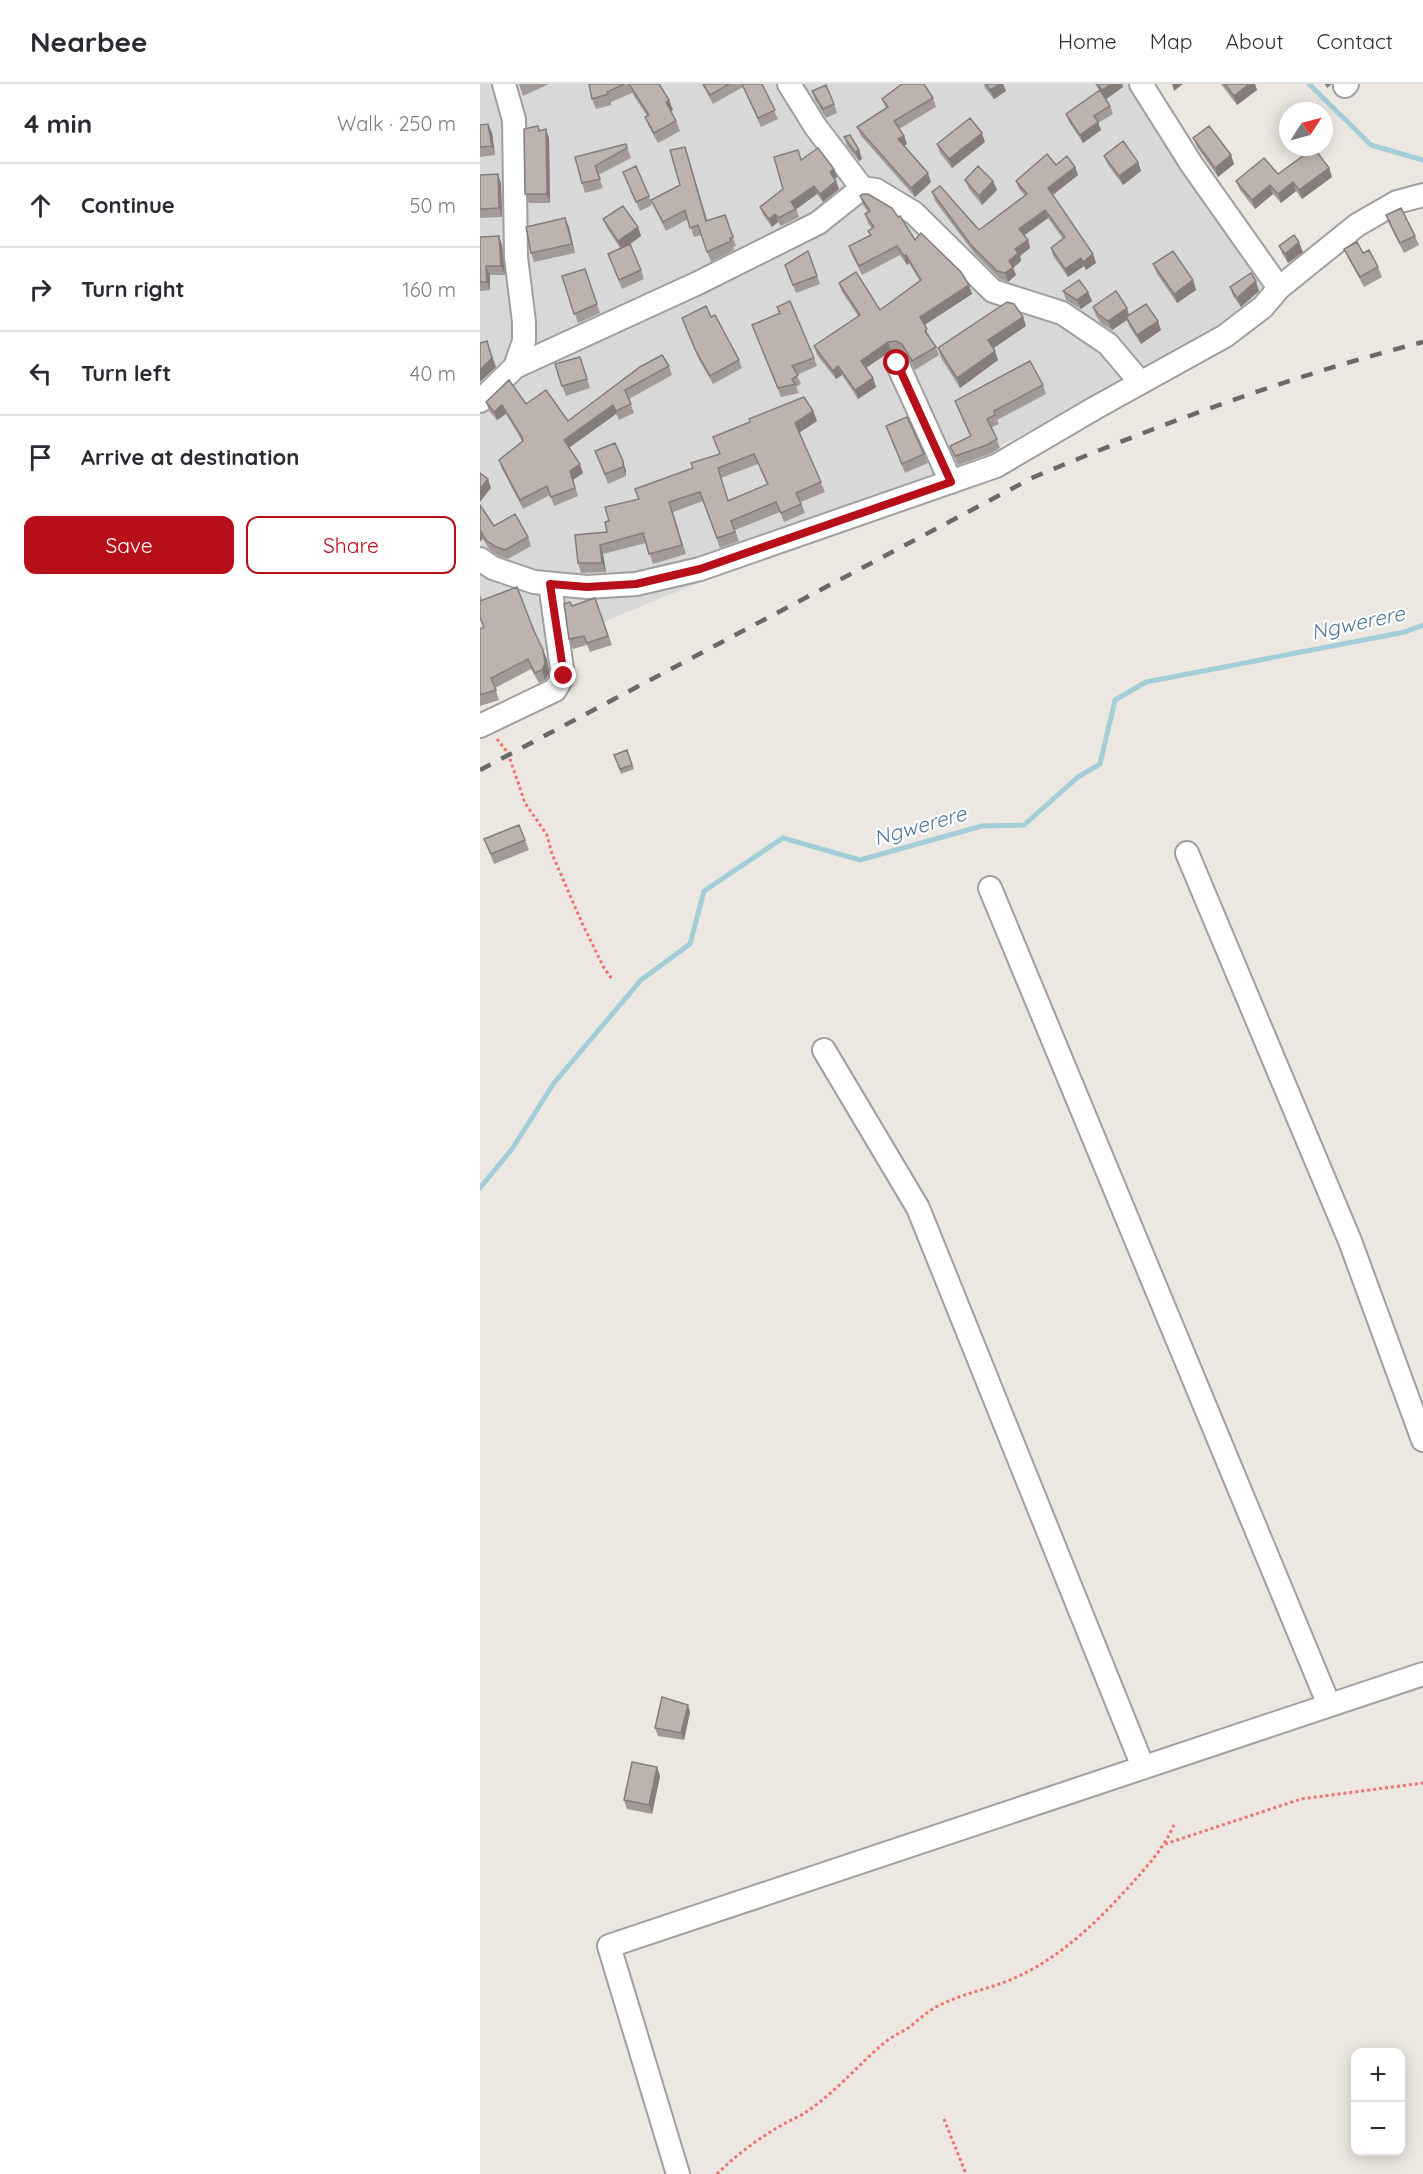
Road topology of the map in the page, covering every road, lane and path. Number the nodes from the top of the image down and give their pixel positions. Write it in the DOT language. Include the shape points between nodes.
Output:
graph roads {
  1 [pos="504,84"];
  2 [pos="789,84"];
  3 [pos="1141,84"];
  4 [pos="862,188"];
  5 [pos="1423,195"];
  6 [pos="1279,288"];
  7 [pos="897,363"];
  8 [pos="515,367"];
  9 [pos="1140,382"];
  10 [pos="480,401"];
  11 [pos="951,482"];
  12 [pos="480,559"];
  13 [pos="550,584"];
  14 [pos="480,726"];
  15 [pos="508,753"];
  16 [pos="1188,852"];
  17 [pos="990,888"];
  18 [pos="612,979"];
  19 [pos="824,1050"];
  20 [pos="1423,1440"];
  21 [pos="1423,1674"];
  22 [pos="1329,1705"];
  23 [pos="1143,1767"];
  24 [pos="1423,1783"];
  25 [pos="1174,1825"];
  26 [pos="1165,1844"];
  27 [pos="944,2119"];
  28 [pos="678,2174"];
  29 [pos="717,2174"];
  30 [pos="966,2174"];
  1 -- 8 [label="street" via="514,120 516,256 524,322 524,341"];
  2 -- 4 [label="street"];
  3 -- 6 [label="street" via="1192,165"];
  4 -- 8 [label="street" via="818,223"];
  4 -- 9 [label="street" via="876,190 914,213 993,291 1062,314 1108,344"];
  5 -- 6 [label="street" via="1397,202 1357,225"];
  6 -- 9 [label="street" via="1263,308 1225,336"];
  7 -- 11 [label="street"];
  8 -- 10 [label="street"];
  9 -- 11 [label="street" via="996,466"];
  11 -- 13 [label="street" via="700,569 636,584"];
  12 -- 13 [label="street" via="493,568"];
  13 -- 14 [label="street" via="564,676 555,690"];
  15 -- 18 [label="path" via="525,803 547,835 583,925"];
  16 -- 20 [label="street" via="1350,1241"];
  17 -- 22 [label="street"];
  19 -- 23 [label="street" via="918,1208"];
  21 -- 22 [label="street"];
  22 -- 23 [label="street"];
  23 -- 28 [label="street" via="609,1946"];
  24 -- 26 [label="path" via="1301,1799"];
  25 -- 26 [label="path"];
  26 -- 29 [label="path" via="1104,1914 1053,1958 1018,1977 928,2011 885,2042 806,2112 747,2148"];
  27 -- 30 [label="path"];
}
